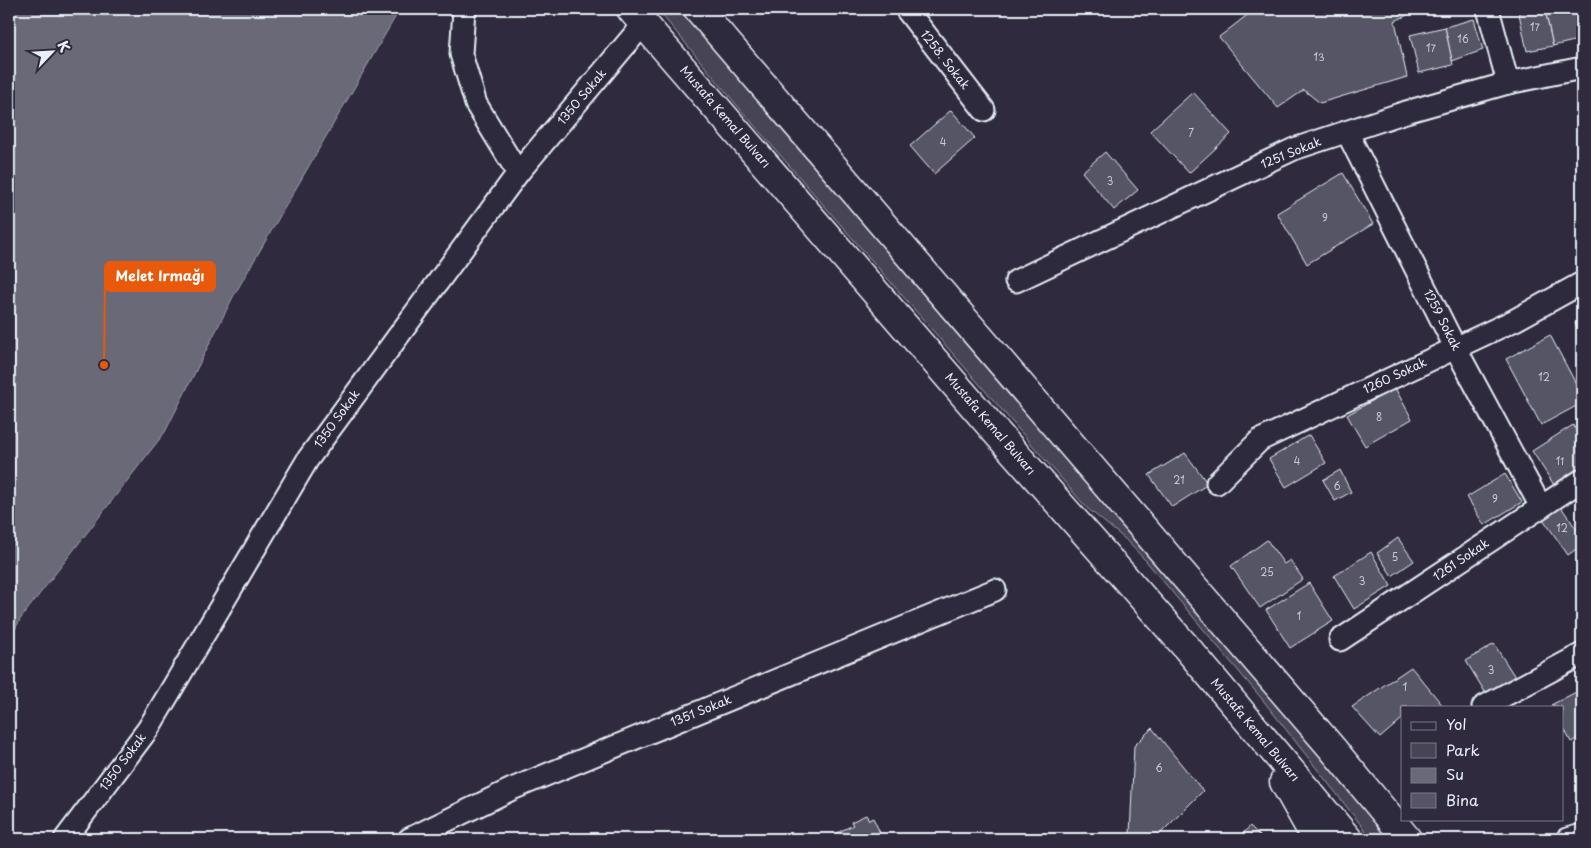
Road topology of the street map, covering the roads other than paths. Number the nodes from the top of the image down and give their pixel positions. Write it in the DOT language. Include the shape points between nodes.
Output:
graph roads {
  1 [pos="466,9"];
  2 [pos="698,9"];
  3 [pos="906,9"];
  4 [pos="1488,9"];
  5 [pos="638,16"];
  6 [pos="1582,68"];
  7 [pos="1508,83"];
  8 [pos="984,110"];
  9 [pos="1347,132"];
  10 [pos="518,173"];
  11 [pos="1016,280"];
  12 [pos="1582,283"];
  13 [pos="1456,349"];
  14 [pos="1582,480"];
  15 [pos="1218,483"];
  16 [pos="1541,507"];
  17 [pos="995,590"];
  18 [pos="1340,640"];
  19 [pos="1582,654"];
  20 [pos="1485,706"];
  21 [pos="1253,726"];
  22 [pos="1331,747"];
  23 [pos="1401,813"];
  24 [pos="1409,820"];
  25 [pos="1582,835"];
  26 [pos="65,839"];
  27 [pos="409,839"];
  28 [pos="1316,839"];
  29 [pos="1348,839"];
  30 [pos="1407,839"];
  31 [pos="1429,839"];
  32 [pos="1567,839"];
  1 -- 10 [label="street" via="461,54 476,104"];
  2 -- 22 [label="highway"];
  3 -- 8 [label="street, 1258. Sokak"];
  4 -- 7 [label="street"];
  5 -- 10 [label="street, 1350 Sokak"];
  5 -- 21 [label="highway, Mustafa Kemal Bulvarı"];
  6 -- 7 [label="street, 1251 Sokak"];
  7 -- 9 [label="street, 1251 Sokak"];
  9 -- 11 [label="street, 1251 Sokak" via="1294,149"];
  9 -- 13 [label="street, 1259 Sokak"];
  10 -- 26 [label="street, 1350 Sokak" via="308,459 148,729"];
  12 -- 13 [label="street, 1260 Sokak"];
  13 -- 15 [label="street, 1260 Sokak" via="1260,440"];
  13 -- 16 [label="street, 1259 Sokak"];
  14 -- 16 [label="street, 1261 Sokak"];
  16 -- 18 [label="street, 1261 Sokak"];
  17 -- 27 [label="street, 1351 Sokak" via="512,789"];
  19 -- 20 [label="street"];
  21 -- 28 [label="highway"];
  21 -- 29 [label="highway, Mustafa Kemal Bulvarı"];
  22 -- 23 [label="highway"];
  22 -- 30 [label="highway"];
  24 -- 31 [label="highway"];
  25 -- 32 [label="street"];
}
